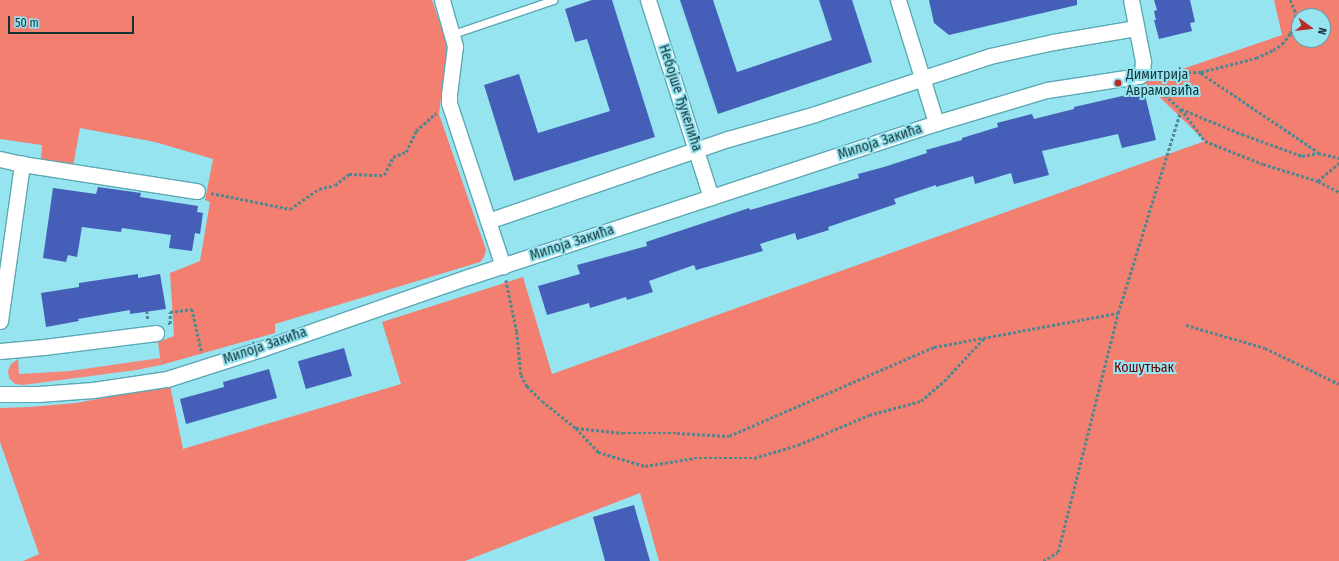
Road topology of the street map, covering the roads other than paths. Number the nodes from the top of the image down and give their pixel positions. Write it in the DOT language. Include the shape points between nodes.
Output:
graph roads {
  1 [pos="442,0"];
  2 [pos="553,0"];
  3 [pos="648,0"];
  4 [pos="898,0"];
  5 [pos="1132,0"];
  6 [pos="1136,28"];
  7 [pos="453,34"];
  8 [pos="922,78"];
  9 [pos="936,123"];
  10 [pos="697,150"];
  11 [pos="0,158"];
  12 [pos="22,164"];
  13 [pos="197,191"];
  14 [pos="711,197"];
  15 [pos="488,221"];
  16 [pos="503,266"];
  17 [pos="0,321"];
  18 [pos="159,329"];
  19 [pos="0,351"];
  20 [pos="0,394"];
  1 -- 7 [label="street"];
  2 -- 7 [label="lane"];
  3 -- 10 [label="street, Небојше Ђукелића"];
  4 -- 8 [label="street"];
  5 -- 6 [label="street"];
  6 -- 8 [label="street" via="990,56"];
  6 -- 9 [label="street, Милоја Закића" via="1143,61 1142,74 1047,90"];
  7 -- 15 [label="street" via="455,51 449,103"];
  8 -- 9 [label="street"];
  8 -- 10 [label="street"];
  9 -- 14 [label="street, Милоја Закића"];
  10 -- 14 [label="street, Небојше Ђукелића"];
  10 -- 15 [label="street"];
  11 -- 12 [label="street"];
  12 -- 13 [label="street"];
  12 -- 17 [label="street"];
  14 -- 16 [label="street, Милоја Закића"];
  15 -- 16 [label="street"];
  16 -- 20 [label="street, Милоја Закића" via="167,379 93,390"];
  18 -- 19 [label="street" via="44,347"];
}
